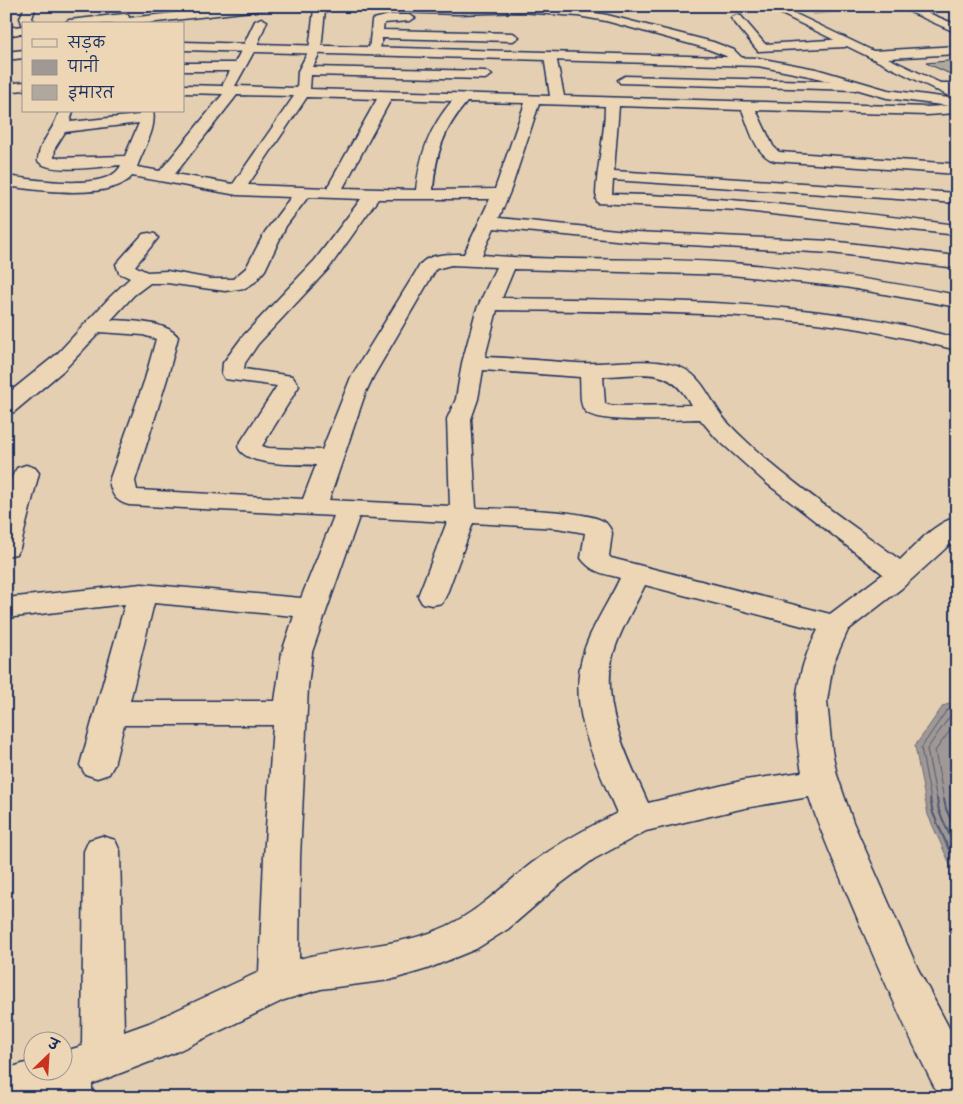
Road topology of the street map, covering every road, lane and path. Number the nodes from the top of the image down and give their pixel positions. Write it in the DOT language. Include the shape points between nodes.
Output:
graph roads {
  1 [pos="31,6"];
  2 [pos="202,6"];
  3 [pos="269,6"];
  4 [pos="315,6"];
  5 [pos="770,6"];
  6 [pos="781,6"];
  7 [pos="320,7"];
  8 [pos="914,10"];
  9 [pos="737,18"];
  10 [pos="261,21"];
  11 [pos="27,22"];
  12 [pos="84,22"];
  13 [pos="124,22"];
  14 [pos="532,22"];
  15 [pos="22,30"];
  16 [pos="957,30"];
  17 [pos="6,32"];
  18 [pos="377,34"];
  19 [pos="513,38"];
  20 [pos="845,43"];
  21 [pos="185,46"];
  22 [pos="250,48"];
  23 [pos="859,48"];
  24 [pos="314,50"];
  25 [pos="957,50"];
  26 [pos="374,51"];
  27 [pos="22,54"];
  28 [pos="482,54"];
  29 [pos="873,55"];
  30 [pos="6,56"];
  31 [pos="550,56"];
  32 [pos="617,57"];
  33 [pos="739,61"];
  34 [pos="185,67"];
  35 [pos="238,68"];
  36 [pos="305,71"];
  37 [pos="485,75"];
  38 [pos="625,80"];
  39 [pos="22,86"];
  40 [pos="856,86"];
  41 [pos="940,87"];
  42 [pos="957,87"];
  43 [pos="6,88"];
  44 [pos="185,89"];
  45 [pos="230,90"];
  46 [pos="303,93"];
  47 [pos="386,95"];
  48 [pos="957,96"];
  49 [pos="463,97"];
  50 [pos="489,98"];
  51 [pos="534,98"];
  52 [pos="558,99"];
  53 [pos="612,101"];
  54 [pos="632,102"];
  55 [pos="957,103"];
  56 [pos="747,106"];
  57 [pos="957,109"];
  58 [pos="927,111"];
  59 [pos="66,112"];
  60 [pos="147,115"];
  61 [pos="957,119"];
  62 [pos="60,128"];
  63 [pos="129,165"];
  64 [pos="957,169"];
  65 [pos="165,175"];
  66 [pos="604,175"];
  67 [pos="6,181"];
  68 [pos="237,190"];
  69 [pos="303,192"];
  70 [pos="332,194"];
  71 [pos="373,194"];
  72 [pos="501,194"];
  73 [pos="424,195"];
  74 [pos="957,198"];
  75 [pos="607,210"];
  76 [pos="489,222"];
  77 [pos="957,230"];
  78 [pos="622,236"];
  79 [pos="149,238"];
  80 [pos="470,261"];
  81 [pos="957,262"];
  82 [pos="507,264"];
  83 [pos="145,278"];
  84 [pos="957,301"];
  85 [pos="489,304"];
  86 [pos="96,326"];
  87 [pos="957,344"];
  88 [pos="472,363"];
  89 [pos="591,370"];
  90 [pos="6,408"];
  91 [pos="708,412"];
  92 [pos="332,458"];
  93 [pos="26,473"];
  94 [pos="313,508"];
  95 [pos="350,510"];
  96 [pos="464,515"];
  97 [pos="957,524"];
  98 [pos="6,548"];
  99 [pos="636,574"];
  100 [pos="901,574"];
  101 [pos="142,593"];
  102 [pos="432,596"];
  103 [pos="6,608"];
  104 [pos="312,608"];
  105 [pos="836,625"];
  106 [pos="111,713"];
  107 [pos="290,713"];
  108 [pos="97,765"];
  109 [pos="820,782"];
  110 [pos="637,819"];
  111 [pos="102,851"];
  112 [pos="278,983"];
  113 [pos="81,1076"];
  114 [pos="957,1086"];
  115 [pos="6,1090"];
  1 -- 11 [label="street"];
  2 -- 12 [label="street"];
  3 -- 13 [label="street"];
  4 -- 7 [label="street"];
  5 -- 20 [label="street"];
  6 -- 23 [label="street" via="859,45"];
  7 -- 24 [label="street"];
  7 -- 33 [label="street" via="458,11 520,9 578,13 709,45 730,53"];
  8 -- 16 [label="street"];
  9 -- 20 [label="street" via="762,48"];
  10 -- 22 [label="street"];
  14 -- 18 [label="street" via="389,18 378,21"];
  15 -- 17 [label="street"];
  18 -- 19 [label="street"];
  18 -- 26 [label="street"];
  20 -- 23 [label="street"];
  21 -- 22 [label="street"];
  22 -- 24 [label="street"];
  22 -- 35 [label="street"];
  23 -- 29 [label="street"];
  24 -- 26 [label="street"];
  24 -- 36 [label="street"];
  25 -- 29 [label="street"];
  26 -- 28 [label="street"];
  27 -- 30 [label="street"];
  28 -- 31 [label="street"];
  28 -- 37 [label="street"];
  29 -- 41 [label="street"];
  31 -- 32 [label="street"];
  31 -- 52 [label="street"];
  32 -- 33 [label="street"];
  32 -- 38 [label="street"];
  33 -- 40 [label="street" via="802,70"];
  34 -- 35 [label="street"];
  35 -- 45 [label="street"];
  36 -- 37 [label="street"];
  36 -- 46 [label="street"];
  37 -- 50 [label="street"];
  38 -- 40 [label="street"];
  38 -- 54 [label="street"];
  39 -- 43 [label="street"];
  40 -- 55 [label="street" via="900,96"];
  41 -- 42 [label="street"];
  41 -- 48 [label="street"];
  44 -- 45 [label="street"];
  45 -- 46 [label="street"];
  45 -- 65 [label="street"];
  46 -- 47 [label="street"];
  46 -- 68 [label="street"];
  47 -- 49 [label="street"];
  47 -- 70 [label="street"];
  49 -- 50 [label="street"];
  49 -- 73 [label="street" via="446,117 430,148"];
  50 -- 51 [label="street"];
  51 -- 52 [label="street"];
  51 -- 72 [label="street"];
  52 -- 53 [label="street"];
  53 -- 54 [label="street"];
  53 -- 66 [label="street" via="612,131"];
  54 -- 56 [label="street"];
  56 -- 58 [label="street"];
  56 -- 64 [label="street" via="766,148 775,156"];
  57 -- 58 [label="street"];
  58 -- 61 [label="street"];
  59 -- 62 [label="street"];
  60 -- 62 [label="street"];
  60 -- 63 [label="street" via="146,129"];
  62 -- 63 [label="street" via="46,154 46,161"];
  63 -- 65 [label="street"];
  63 -- 67 [label="street" via="120,178 99,186"];
  65 -- 68 [label="street"];
  66 -- 74 [label="street"];
  66 -- 75 [label="street"];
  68 -- 69 [label="street"];
  69 -- 70 [label="street"];
  69 -- 83 [label="street" via="280,221 246,280 221,284"];
  70 -- 71 [label="street"];
  71 -- 73 [label="street"];
  71 -- 92 [label="street" via="322,264 250,340 232,368 233,374 280,380 288,386 250,446 251,450 266,455"];
  72 -- 73 [label="street"];
  72 -- 76 [label="street"];
  75 -- 77 [label="street" via="646,199"];
  75 -- 78 [label="street"];
  76 -- 78 [label="street"];
  76 -- 80 [label="street"];
  78 -- 81 [label="street" via="831,247"];
  79 -- 83 [label="street" via="125,264 126,269"];
  80 -- 82 [label="street"];
  80 -- 92 [label="street" via="441,260 429,265 362,377"];
  82 -- 84 [label="street" via="733,270 832,280"];
  82 -- 85 [label="street"];
  83 -- 86 [label="street" via="131,288"];
  85 -- 87 [label="street" via="709,310 798,316 876,326"];
  85 -- 88 [label="street"];
  86 -- 90 [label="street" via="72,352"];
  86 -- 94 [label="street" via="155,332 166,337 156,379 122,481 125,494 139,499"];
  88 -- 89 [label="street"];
  88 -- 96 [label="street" via="469,393 460,412 458,426"];
  89 -- 91 [label="street" via="672,371 691,384"];
  89 -- 91 [label="street" via="594,408 600,411"];
  91 -- 100 [label="street" via="714,423 790,491"];
  92 -- 94 [label="street"];
  93 -- 98 [label="street"];
  94 -- 95 [label="street"];
  95 -- 96 [label="street"];
  95 -- 104 [label="street"];
  96 -- 99 [label="street" via="590,525 599,533 595,558 601,564"];
  96 -- 102 [label="street"];
  97 -- 100 [label="street"];
  99 -- 105 [label="street"];
  99 -- 110 [label="street" via="597,657 592,680 597,718"];
  100 -- 105 [label="street"];
  101 -- 103 [label="street"];
  101 -- 104 [label="street"];
  101 -- 106 [label="street"];
  104 -- 107 [label="street" via="297,652"];
  105 -- 109 [label="street" via="820,659 810,698"];
  106 -- 107 [label="street"];
  106 -- 108 [label="street"];
  107 -- 112 [label="street"];
  109 -- 110 [label="street" via="745,794"];
  109 -- 114 [label="street" via="910,997"];
  110 -- 112 [label="street" via="581,849 494,917 462,937 427,952 390,962 321,971"];
  111 -- 113 [label="street"];
  112 -- 113 [label="street"];
  113 -- 115 [label="street"];
}
